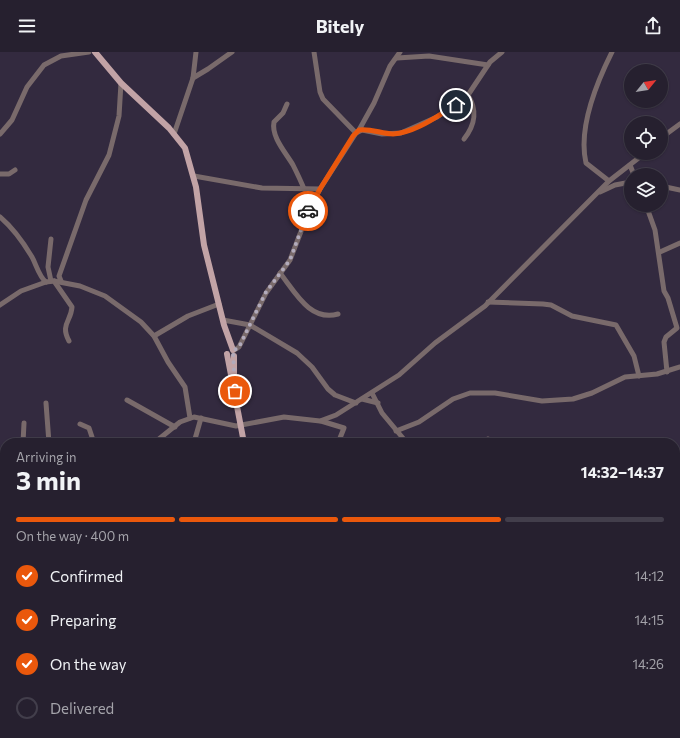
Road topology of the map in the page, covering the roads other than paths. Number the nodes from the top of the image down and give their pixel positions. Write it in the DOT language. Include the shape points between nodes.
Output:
graph roads {
  1 [pos="89,52"];
  2 [pos="196,52"];
  3 [pos="232,52"];
  4 [pos="314,52"];
  5 [pos="400,52"];
  6 [pos="612,52"];
  7 [pos="97,53"];
  8 [pos="501,53"];
  9 [pos="397,58"];
  10 [pos="488,65"];
  11 [pos="193,78"];
  12 [pos="121,83"];
  13 [pos="468,95"];
  14 [pos="287,104"];
  15 [pos="680,124"];
  16 [pos="357,132"];
  17 [pos="668,133"];
  18 [pos="0,134"];
  19 [pos="174,134"];
  20 [pos="464,139"];
  21 [pos="636,160"];
  22 [pos="630,165"];
  23 [pos="631,168"];
  24 [pos="15,170"];
  25 [pos="0,174"];
  26 [pos="194,176"];
  27 [pos="609,181"];
  28 [pos="624,183"];
  29 [pos="668,187"];
  30 [pos="304,189"];
  31 [pos="320,189"];
  32 [pos="680,190"];
  33 [pos="596,195"];
  34 [pos="649,212"];
  35 [pos="0,217"];
  36 [pos="51,239"];
  37 [pos="680,242"];
  38 [pos="660,252"];
  39 [pos="280,273"];
  40 [pos="50,281"];
  41 [pos="61,282"];
  42 [pos="488,302"];
  43 [pos="219,304"];
  44 [pos="0,306"];
  45 [pos="338,314"];
  46 [pos="223,322"];
  47 [pos="250,325"];
  48 [pos="154,336"];
  49 [pos="69,340"];
  50 [pos="231,353"];
  51 [pos="680,366"];
  52 [pos="667,372"];
  53 [pos="639,376"];
  54 [pos="372,393"];
  55 [pos="362,399"];
  56 [pos="127,400"];
  57 [pos="46,403"];
  58 [pos="356,403"];
  59 [pos="378,403"];
  60 [pos="190,418"];
  61 [pos="201,418"];
  62 [pos="320,421"];
  63 [pos="24,423"];
  64 [pos="80,424"];
  65 [pos="241,426"];
  66 [pos="175,427"];
  67 [pos="396,432"];
  68 [pos="23,438"];
  69 [pos="49,438"];
  70 [pos="92,438"];
  71 [pos="161,438"];
  72 [pos="195,438"];
  73 [pos="243,438"];
  74 [pos="340,438"];
  75 [pos="400,438"];
  1 -- 18 [label="street" via="61,56 44,65 27,87 12,120"];
  2 -- 11 [label="street"];
  3 -- 11 [label="street"];
  4 -- 16 [label="street" via="323,99"];
  5 -- 9 [label="street"];
  6 -- 27 [label="street" via="601,74 590,107 583,150 586,163"];
  7 -- 12 [label="main road"];
  8 -- 10 [label="street"];
  9 -- 10 [label="street" via="429,56"];
  9 -- 16 [label="street" via="390,66 374,103"];
  10 -- 13 [label="street"];
  11 -- 19 [label="street"];
  12 -- 19 [label="main road"];
  12 -- 41 [label="street" via="119,116 109,155 78,219 59,276"];
  13 -- 16 [label="street" via="437,117 401,133"];
  13 -- 20 [label="street" via="474,108 473,125"];
  14 -- 30 [label="street" via="283,113 274,122 274,126 282,148 293,164"];
  15 -- 17 [label="street"];
  16 -- 31 [label="street"];
  19 -- 26 [label="main road" via="185,148"];
  21 -- 22 [label="street"];
  22 -- 23 [label="street"];
  22 -- 27 [label="street"];
  24 -- 25 [label="street" via="9,174"];
  26 -- 30 [label="street" via="262,188"];
  26 -- 43 [label="main road" via="201,234"];
  27 -- 33 [label="street"];
  28 -- 33 [label="street"];
  29 -- 32 [label="street"];
  30 -- 31 [label="street"];
  31 -- 39 [label="street" via="290,260"];
  33 -- 42 [label="street"];
  34 -- 38 [label="street"];
  35 -- 40 [label="street" via="16,232 32,256 42,278"];
  36 -- 40 [label="street" via="48,263"];
  37 -- 38 [label="street"];
  38 -- 52 [label="street" via="664,291 677,328 664,342"];
  39 -- 45 [label="street" via="311,311 328,317"];
  39 -- 47 [label="street" via="266,292"];
  40 -- 41 [label="street"];
  40 -- 44 [label="street" via="21,290"];
  40 -- 49 [label="street" via="72,307 65,329"];
  41 -- 48 [label="street" via="105,296 141,322"];
  42 -- 53 [label="street" via="551,305 572,316 616,325 634,356"];
  42 -- 54 [label="street" via="399,375"];
  43 -- 46 [label="main road"];
  43 -- 48 [label="street" via="188,316"];
  46 -- 47 [label="street"];
  46 -- 50 [label="main road"];
  47 -- 50 [label="street" via="237,354"];
  47 -- 58 [label="street" via="302,357 335,395"];
  48 -- 60 [label="street" via="185,387"];
  50 -- 65 [label="main road"];
  51 -- 52 [label="street"];
  52 -- 53 [label="street"];
  53 -- 67 [label="street" via="625,377 592,394 573,399 542,401 470,393 453,399 419,422"];
  54 -- 55 [label="street"];
  54 -- 59 [label="street"];
  55 -- 58 [label="street"];
  55 -- 59 [label="street"];
  56 -- 66 [label="street"];
  57 -- 69 [label="street"];
  58 -- 62 [label="street"];
  59 -- 67 [label="street"];
  60 -- 61 [label="street"];
  60 -- 66 [label="street"];
  61 -- 65 [label="street"];
  61 -- 72 [label="street"];
  62 -- 65 [label="street" via="284,417"];
  62 -- 74 [label="street" via="344,428"];
  63 -- 68 [label="street"];
  64 -- 70 [label="street" via="89,428"];
  65 -- 73 [label="main road"];
  66 -- 71 [label="street"];
  67 -- 75 [label="street"];
}
